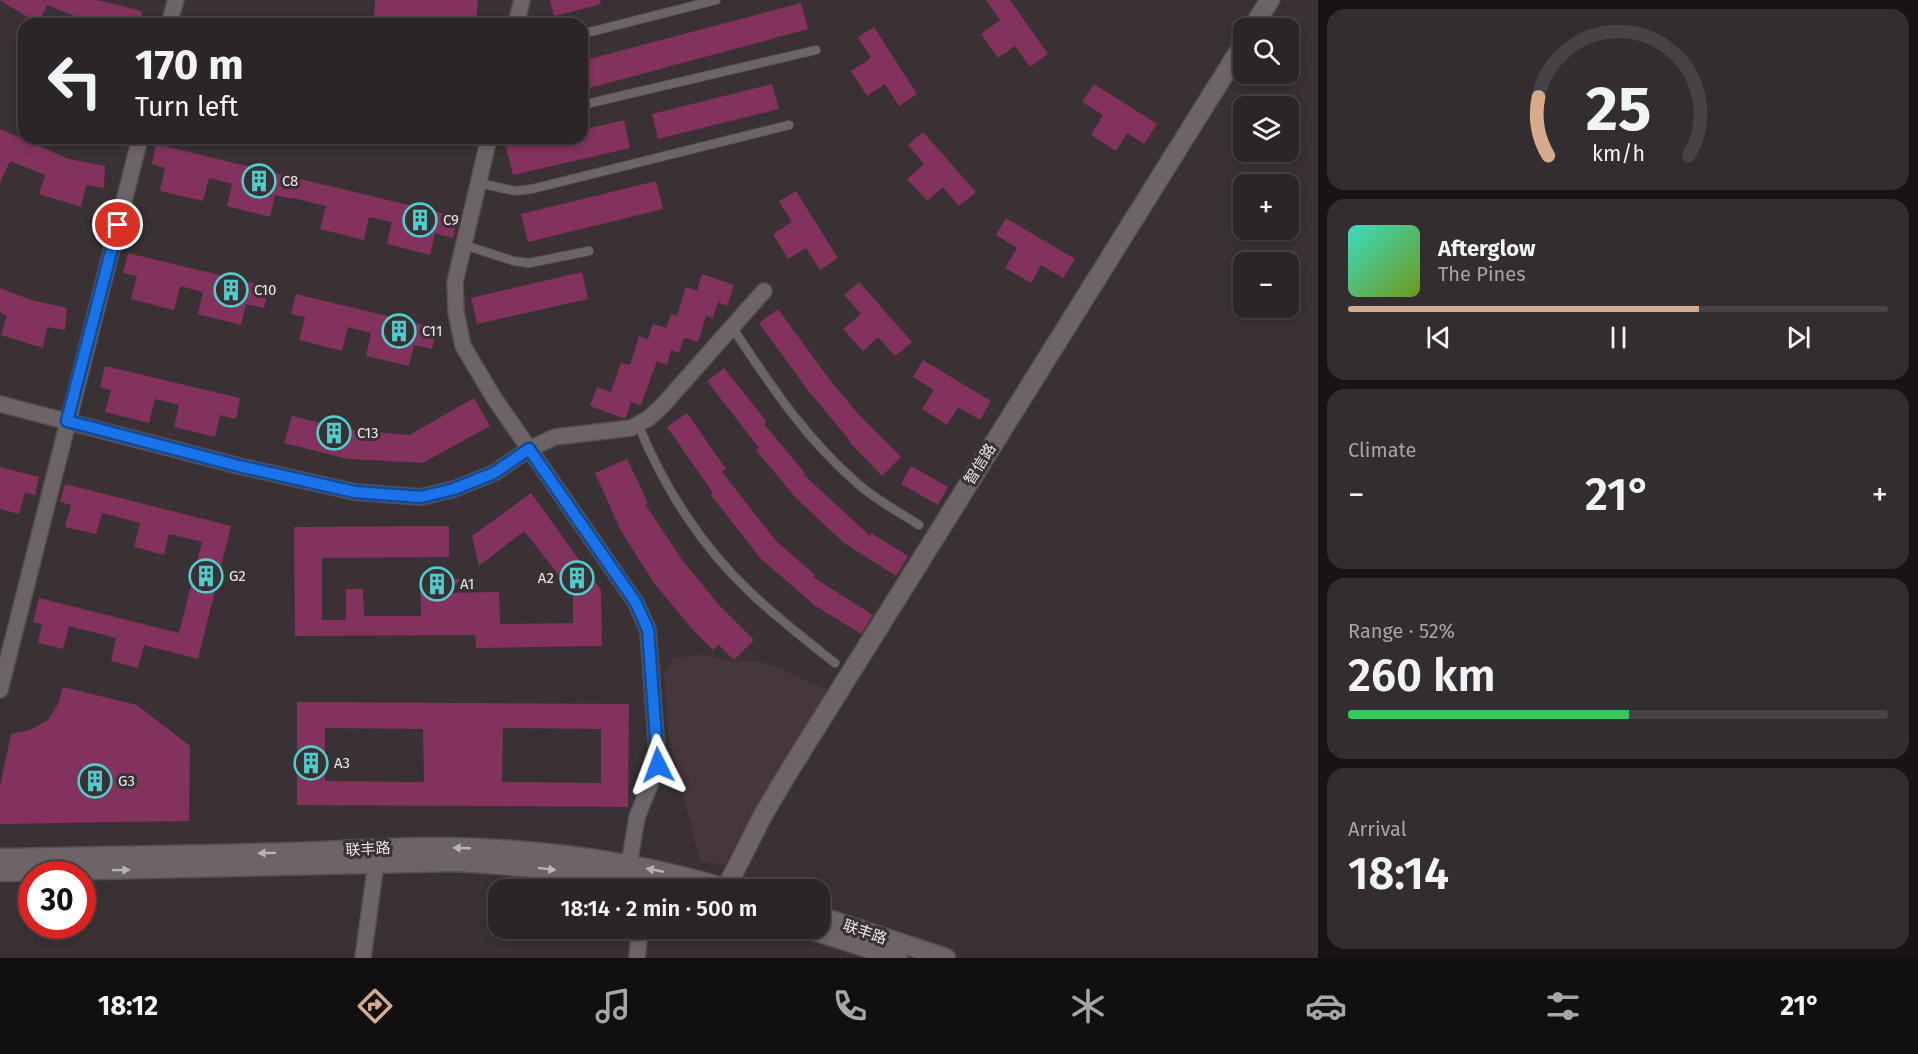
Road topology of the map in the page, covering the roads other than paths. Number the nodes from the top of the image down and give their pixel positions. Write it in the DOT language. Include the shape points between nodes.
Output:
graph roads {
  1 [pos="176,0"];
  2 [pos="522,0"];
  3 [pos="716,0"];
  4 [pos="1270,0"];
  5 [pos="1279,0"];
  6 [pos="171,18"];
  7 [pos="518,18"];
  8 [pos="1258,18"];
  9 [pos="1267,18"];
  10 [pos="588,32"];
  11 [pos="816,50"];
  12 [pos="1233,61"];
  13 [pos="1233,75"];
  14 [pos="588,104"];
  15 [pos="789,125"];
  16 [pos="138,144"];
  17 [pos="488,144"];
  18 [pos="479,183"];
  19 [pos="464,245"];
  20 [pos="590,251"];
  21 [pos="764,291"];
  22 [pos="732,327"];
  23 [pos="0,404"];
  24 [pos="67,421"];
  25 [pos="638,424"];
  26 [pos="529,449"];
  27 [pos="919,525"];
  28 [pos="835,663"];
  29 [pos="0,690"];
  30 [pos="0,858"];
  31 [pos="376,863"];
  32 [pos="628,865"];
  33 [pos="0,872"];
  34 [pos="611,879"];
  35 [pos="694,879"];
  36 [pos="734,879"];
  37 [pos="735,879"];
  38 [pos="830,920"];
  39 [pos="830,936"];
  40 [pos="639,939"];
  41 [pos="363,958"];
  42 [pos="637,958"];
  43 [pos="898,958"];
  44 [pos="946,958"];
  1 -- 6 [label="street"];
  2 -- 7 [label="street"];
  3 -- 10 [label="lane"];
  4 -- 8 [label="street"];
  5 -- 9 [label="street"];
  11 -- 14 [label="lane"];
  12 -- 36 [label="street, 智信路" via="791,768 763,814"];
  13 -- 37 [label="street, 智信路"];
  15 -- 18 [label="lane" via="532,189 515,191"];
  16 -- 24 [label="street"];
  17 -- 18 [label="street"];
  18 -- 19 [label="street"];
  19 -- 20 [label="lane" via="529,263"];
  19 -- 26 [label="street" via="455,282 463,346"];
  21 -- 22 [label="street"];
  22 -- 25 [label="street" via="662,406"];
  22 -- 27 [label="lane" via="781,402 818,447 860,486"];
  23 -- 24 [label="street"];
  24 -- 26 [label="street" via="355,492 421,497 494,473"];
  24 -- 29 [label="street"];
  25 -- 26 [label="street" via="555,437"];
  25 -- 28 [label="lane" via="675,500 711,550 748,591"];
  26 -- 32 [label="street" via="636,603 648,630 658,765 637,817"];
  32 -- 30 [label="street, 联丰路, one-way" via="560,855 441,847"];
  33 -- 31 [label="street, 联丰路, one-way"];
  31 -- 34 [label="street, 联丰路, one-way" via="525,866"];
  31 -- 41 [label="street"];
  35 -- 32 [label="street, 联丰路, one-way"];
  38 -- 44 [label="street, 联丰路"];
  39 -- 43 [label="street, 联丰路"];
  40 -- 42 [label="street"];
}
